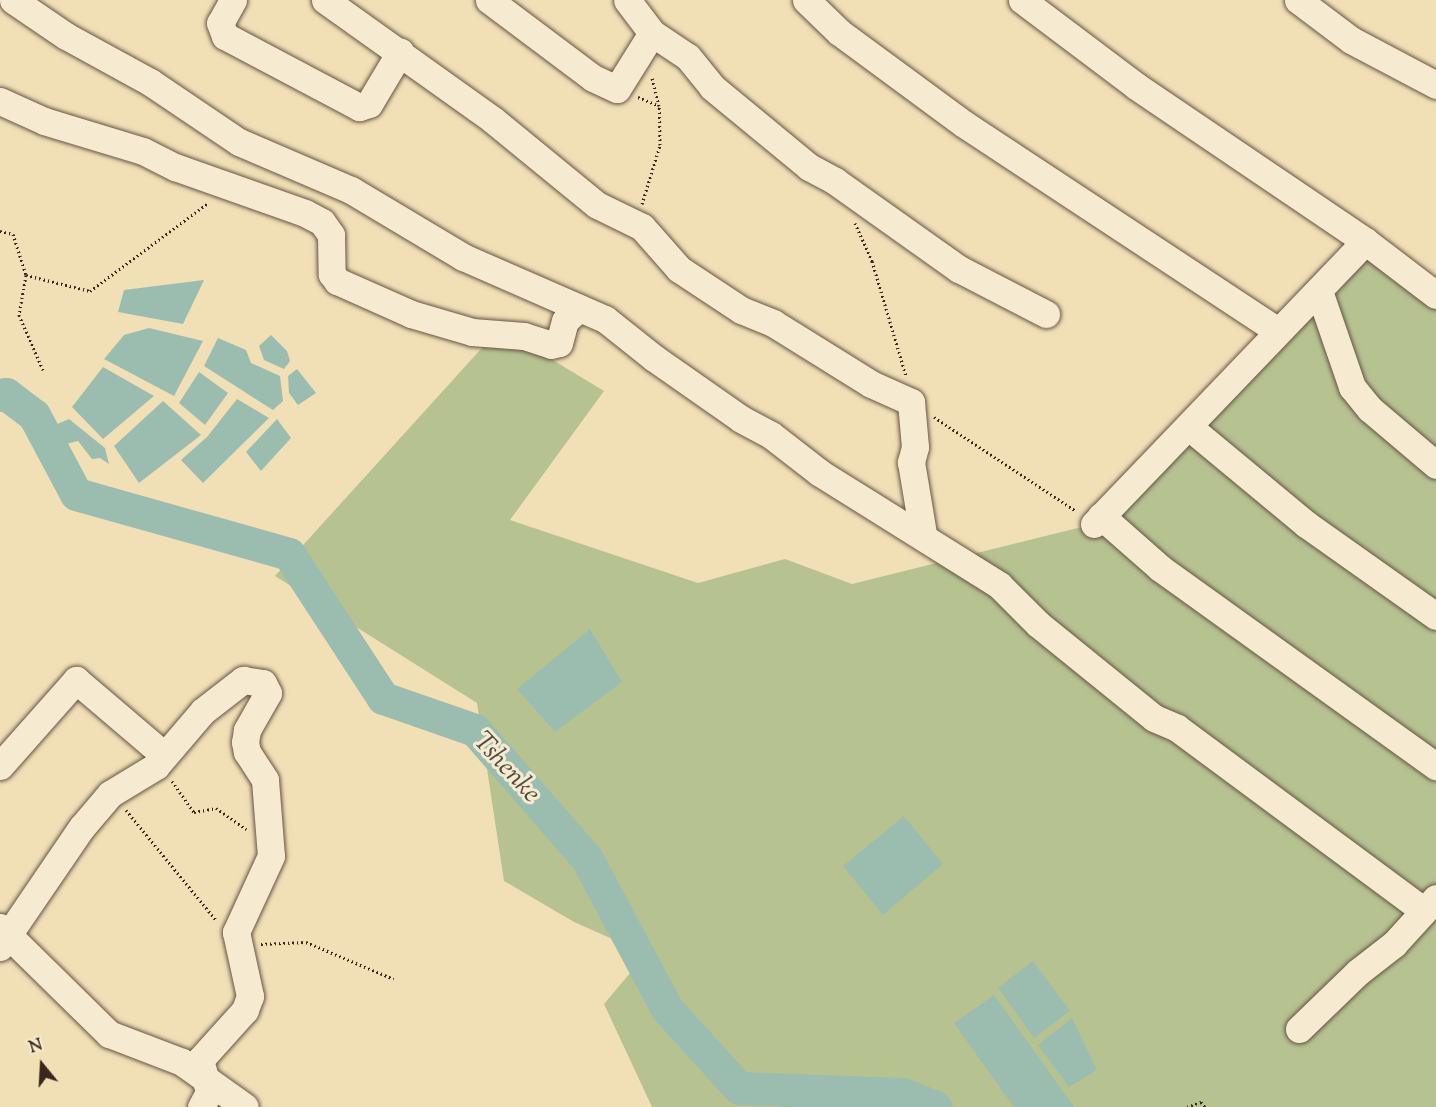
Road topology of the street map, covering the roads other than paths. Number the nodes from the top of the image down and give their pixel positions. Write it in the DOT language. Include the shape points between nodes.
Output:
graph roads {
  1 [pos="13,0"];
  2 [pos="232,0"];
  3 [pos="325,0"];
  4 [pos="489,0"];
  5 [pos="627,0"];
  6 [pos="806,0"];
  7 [pos="1298,0"];
  8 [pos="1036,4"];
  9 [pos="652,33"];
  10 [pos="400,52"];
  11 [pos="1436,85"];
  12 [pos="0,101"];
  13 [pos="1365,240"];
  14 [pos="1318,291"];
  15 [pos="1436,295"];
  16 [pos="579,308"];
  17 [pos="1046,314"];
  18 [pos="1278,331"];
  19 [pos="1189,427"];
  20 [pos="1436,465"];
  21 [pos="923,534"];
  22 [pos="1436,616"];
  23 [pos="10,740"];
  24 [pos="160,760"];
  25 [pos="0,766"];
  26 [pos="1436,766"];
  27 [pos="1430,904"];
  28 [pos="3,936"];
  29 [pos="1299,1029"];
  30 [pos="208,1079"];
  31 [pos="201,1107"];
  32 [pos="245,1107"];
  1 -- 16 [label="street" via="66,36 150,82 239,142 351,190 464,257 540,287"];
  2 -- 10 [label="street" via="220,23 225,36 359,107 369,104"];
  3 -- 10 [label="street"];
  4 -- 9 [label="street" via="614,89"];
  5 -- 9 [label="street"];
  6 -- 18 [label="street" via="839,32 964,124"];
  7 -- 11 [label="street" via="1351,40"];
  8 -- 13 [label="street" via="1136,86"];
  9 -- 17 [label="street" via="688,57 712,87 809,167 835,181 959,269"];
  10 -- 21 [label="street" via="493,120 597,205 634,222 668,260 698,283 871,384 911,402 915,447 911,462"];
  12 -- 16 [label="street" via="44,121 143,151 322,222 331,235 332,274 337,281 411,315 472,332 524,336 551,345 560,343 565,321"];
  13 -- 14 [label="street"];
  13 -- 15 [label="street"];
  14 -- 18 [label="street"];
  14 -- 20 [label="street" via="1352,387 1370,409"];
  16 -- 21 [label="street" via="605,319 654,358 741,419 771,435 820,473"];
  18 -- 19 [label="street"];
  19 -- 22 [label="street" via="1306,524"];
  19 -- 26 [label="street" via="1098,520"];
  21 -- 27 [label="street" via="999,585 1038,624 1154,718 1177,728 1230,771"];
  23 -- 24 [label="street" via="76,680"];
  23 -- 25 [label="street"];
  24 -- 28 [label="street" via="110,794"];
  24 -- 30 [label="street" via="203,711 243,680 263,683 268,693 247,730 245,742 247,753 265,780 271,856 240,922 237,944 249,996 245,1010 200,1060"];
  27 -- 29 [label="street" via="1394,944"];
  28 -- 30 [label="street" via="109,1034 182,1062"];
  30 -- 31 [label="street" via="209,1092"];
  30 -- 32 [label="street"];
}
